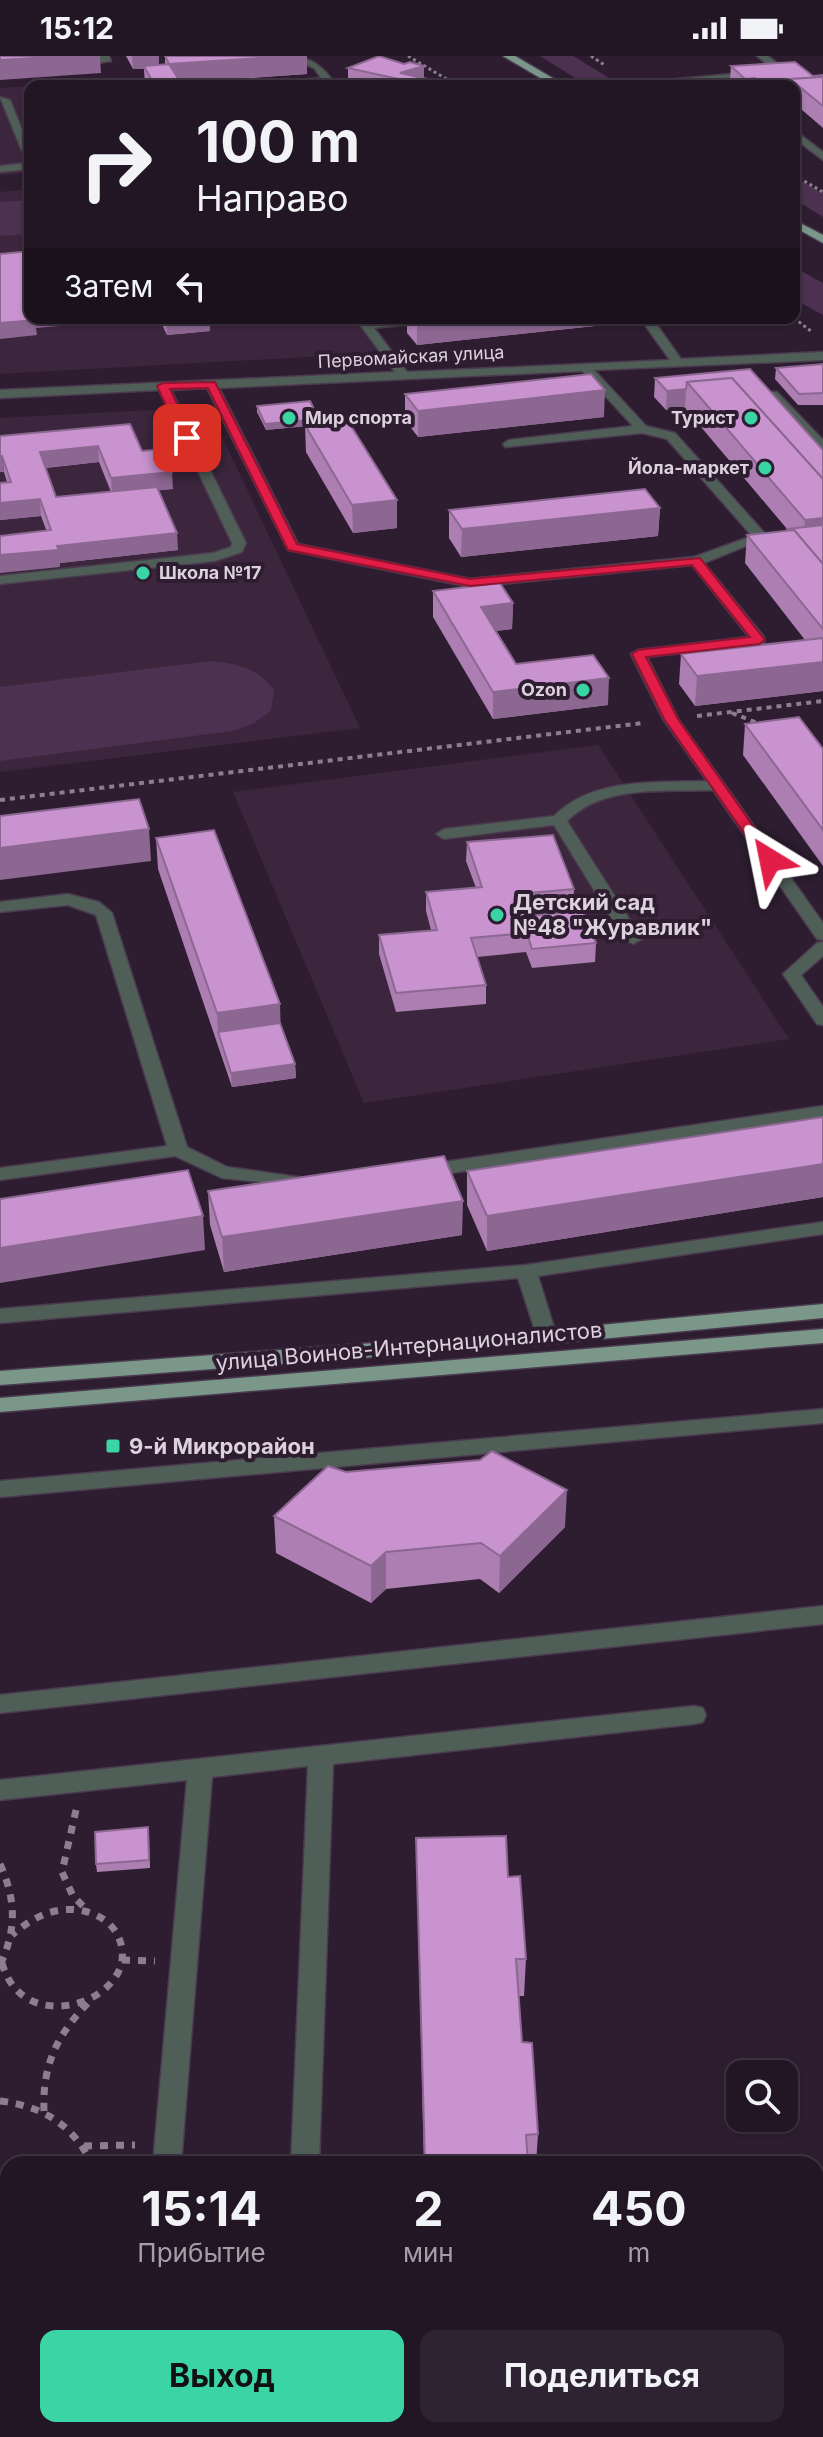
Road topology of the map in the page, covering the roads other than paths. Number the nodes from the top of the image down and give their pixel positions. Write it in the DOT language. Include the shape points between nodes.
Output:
graph roads {
  1 [pos="104,56"];
  2 [pos="291,56"];
  3 [pos="508,56"];
  4 [pos="762,56"];
  5 [pos="61,64"];
  6 [pos="782,72"];
  7 [pos="795,74"];
  8 [pos="327,80"];
  9 [pos="550,80"];
  10 [pos="688,80"];
  11 [pos="0,100"];
  12 [pos="800,138"];
  13 [pos="24,149"];
  14 [pos="823,157"];
  15 [pos="24,165"];
  16 [pos="0,169"];
  17 [pos="800,227"];
  18 [pos="823,240"];
  19 [pos="366,324"];
  20 [pos="650,324"];
  21 [pos="823,356"];
  22 [pos="738,360"];
  23 [pos="678,363"];
  24 [pos="585,367"];
  25 [pos="749,371"];
  26 [pos="404,376"];
  27 [pos="759,382"];
  28 [pos="211,384"];
  29 [pos="163,386"];
  30 [pos="0,394"];
  31 [pos="642,429"];
  32 [pos="509,444"];
  33 [pos="823,447"];
  34 [pos="696,561"];
  35 [pos="0,580"];
  36 [pos="717,785"];
  37 [pos="559,820"];
  38 [pos="444,834"];
  39 [pos="0,907"];
  40 [pos="823,935"];
  41 [pos="633,939"];
  42 [pos="823,947"];
  43 [pos="823,1020"];
  44 [pos="823,1112"];
  45 [pos="178,1150"];
  46 [pos="0,1174"];
  47 [pos="402,1174"];
  48 [pos="324,1186"];
  49 [pos="823,1228"];
  50 [pos="526,1271"];
  51 [pos="823,1311"];
  52 [pos="0,1316"];
  53 [pos="823,1336"];
  54 [pos="547,1337"];
  55 [pos="0,1378"];
  56 [pos="0,1405"];
  57 [pos="823,1416"];
  58 [pos="0,1489"];
  59 [pos="823,1615"];
  60 [pos="0,1704"];
  61 [pos="694,1715"];
  62 [pos="321,1755"];
  63 [pos="200,1768"];
  64 [pos="0,1790"];
  65 [pos="167,2154"];
  66 [pos="305,2156"];
  1 -- 5 [label="street" via="106,61"];
  2 -- 8 [label="street" via="317,66"];
  3 -- 9 [label="main road"];
  4 -- 6 [label="street"];
  6 -- 7 [label="street"];
  6 -- 10 [label="street"];
  11 -- 13 [label="street" via="5,100"];
  12 -- 14 [label="street"];
  15 -- 16 [label="street"];
  17 -- 18 [label="main road"];
  19 -- 26 [label="street"];
  20 -- 23 [label="street"];
  21 -- 22 [label="street, Первомайская улица"];
  22 -- 23 [label="street, Первомайская улица"];
  22 -- 25 [label="street"];
  23 -- 24 [label="street, Первомайская улица"];
  24 -- 26 [label="street, Первомайская улица"];
  24 -- 31 [label="street"];
  26 -- 28 [label="street, Первомайская улица"];
  27 -- 33 [label="street"];
  28 -- 29 [label="street, Первомайская улица"];
  28 -- 34 [label="street" via="293,547 470,583"];
  29 -- 30 [label="street, Первомайская улица"];
  29 -- 35 [label="street" via="239,543 237,549 215,557"];
  31 -- 32 [label="street"];
  31 -- 34 [label="street" via="671,436 761,537"];
  34 -- 36 [label="street" via="759,640 638,654 671,719"];
  36 -- 37 [label="street" via="599,793 567,808"];
  36 -- 40 [label="street"];
  37 -- 38 [label="street"];
  37 -- 41 [label="street"];
  39 -- 45 [label="street" via="71,899 92,902 104,913"];
  42 -- 43 [label="street" via="792,974"];
  44 -- 47 [label="street"];
  45 -- 46 [label="street"];
  45 -- 48 [label="street" via="222,1172"];
  49 -- 50 [label="street"];
  50 -- 52 [label="street"];
  50 -- 54 [label="street"];
  51 -- 54 [label="main road, улица Воинов-Интернационалистов"];
  53 -- 56 [label="main road, улица Воинов-Интернационалистов"];
  54 -- 55 [label="main road, улица Воинов-Интернационалистов"];
  57 -- 58 [label="street"];
  59 -- 60 [label="street"];
  61 -- 62 [label="street"];
  62 -- 63 [label="street"];
  62 -- 66 [label="street"];
  63 -- 64 [label="street"];
  63 -- 65 [label="street"];
}
